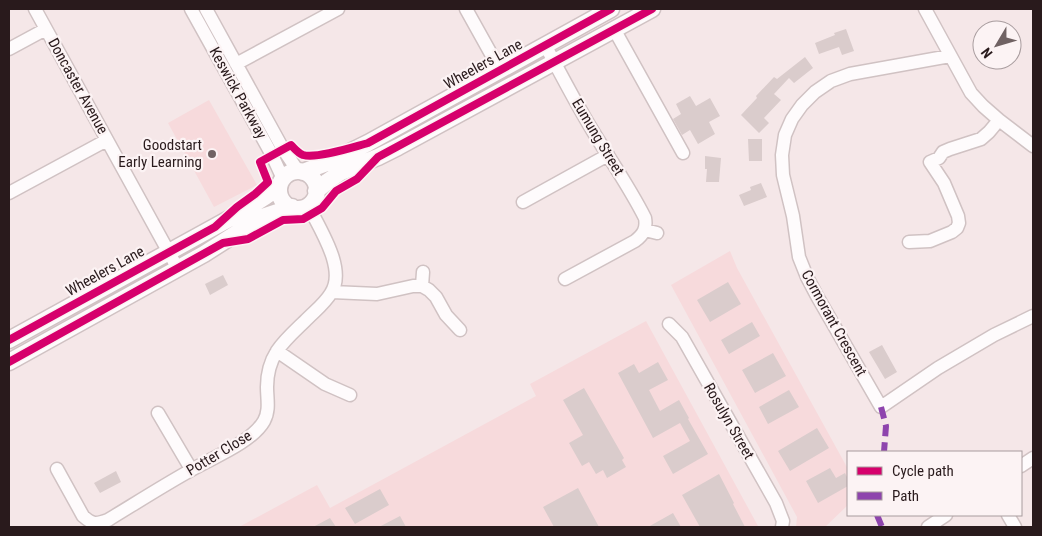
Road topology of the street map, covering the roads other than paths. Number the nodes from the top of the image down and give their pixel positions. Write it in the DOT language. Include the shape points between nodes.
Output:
graph roads {
  1 [pos="35,9"];
  2 [pos="191,9"];
  3 [pos="206,9"];
  4 [pos="338,9"];
  5 [pos="466,9"];
  6 [pos="611,9"];
  7 [pos="652,9"];
  8 [pos="925,9"];
  9 [pos="46,29"];
  10 [pos="614,30"];
  11 [pos="545,45"];
  12 [pos="9,49"];
  13 [pos="950,56"];
  14 [pos="554,62"];
  15 [pos="236,64"];
  16 [pos="500,70"];
  17 [pos="999,120"];
  18 [pos="107,140"];
  19 [pos="1033,146"];
  20 [pos="683,153"];
  21 [pos="608,155"];
  22 [pos="300,172"];
  23 [pos="281,183"];
  24 [pos="316,191"];
  25 [pos="9,193"];
  26 [pos="522,202"];
  27 [pos="308,205"];
  28 [pos="292,208"];
  29 [pos="909,242"];
  30 [pos="168,252"];
  31 [pos="178,268"];
  32 [pos="423,272"];
  33 [pos="565,279"];
  34 [pos="422,286"];
  35 [pos="332,292"];
  36 [pos="1033,316"];
  37 [pos="669,324"];
  38 [pos="460,330"];
  39 [pos="9,340"];
  40 [pos="277,351"];
  41 [pos="9,362"];
  42 [pos="350,394"];
  43 [pos="158,413"];
  44 [pos="1033,458"];
  45 [pos="1022,465"];
  46 [pos="57,469"];
  47 [pos="191,470"];
  48 [pos="944,516"];
  49 [pos="1009,516"];
  50 [pos="782,524"];
  51 [pos="928,527"];
  52 [pos="1015,527"];
  1 -- 9 [label="street, Doncaster Avenue"];
  2 -- 23 [label="street, Keswick Parkway" via="272,155"];
  3 -- 15 [label="street, Keswick Parkway"];
  4 -- 15 [label="street"];
  5 -- 16 [label="street"];
  6 -- 11 [label="main road, Wheelers Lane"];
  7 -- 10 [label="main road"];
  8 -- 13 [label="street"];
  9 -- 12 [label="street"];
  9 -- 18 [label="street, Doncaster Avenue"];
  10 -- 14 [label="main road"];
  10 -- 20 [label="street"];
  11 -- 14 [label="street, Eumung Street"];
  11 -- 16 [label="main road, Wheelers Lane"];
  13 -- 17 [label="street" via="971,93"];
  13 -- 36 [label="street, Cormorant Crescent" via="850,74 831,81 802,105 785,134 782,155 800,256 817,296 881,407 938,368"];
  14 -- 21 [label="street, Eumung Street"];
  14 -- 24 [label="main road" via="398,147 341,172"];
  15 -- 22 [label="street, Keswick Parkway" via="283,149"];
  16 -- 22 [label="main road, Wheelers Lane" via="346,155"];
  17 -- 19 [label="street"];
  17 -- 29 [label="street" via="981,138 943,152 930,162 944,183 959,223 952,232 930,241"];
  18 -- 25 [label="street"];
  18 -- 30 [label="street, Doncaster Avenue"];
  21 -- 26 [label="street"];
  21 -- 33 [label="street, Eumung Street" via="651,231"];
  22 -- 23 [label="main road" via="292,172"];
  22 -- 24 [label="main road" via="313,179"];
  23 -- 28 [label="main road" via="279,192 283,202"];
  23 -- 30 [label="main road, Wheelers Lane" via="253,206"];
  24 -- 27 [label="main road"];
  27 -- 28 [label="main road"];
  27 -- 35 [label="street" via="332,255 335,268"];
  28 -- 31 [label="main road" via="262,217"];
  30 -- 31 [label="street, Doncaster Avenue"];
  30 -- 39 [label="main road, Wheelers Lane"];
  31 -- 41 [label="main road"];
  32 -- 34 [label="street"];
  34 -- 35 [label="street" via="377,294"];
  34 -- 38 [label="street" via="436,298 446,316"];
  35 -- 40 [label="street, Potter Close"];
  37 -- 50 [label="street, Rosulyn Street" via="682,338 776,503"];
  40 -- 42 [label="street" via="325,384"];
  40 -- 47 [label="street, Potter Close" via="268,377 268,408 260,427"];
  43 -- 47 [label="street"];
  44 -- 45 [label="street"];
  46 -- 47 [label="street, Potter Close" via="83,516 98,524"];
  48 -- 51 [label="street"];
  49 -- 52 [label="street"];
}
